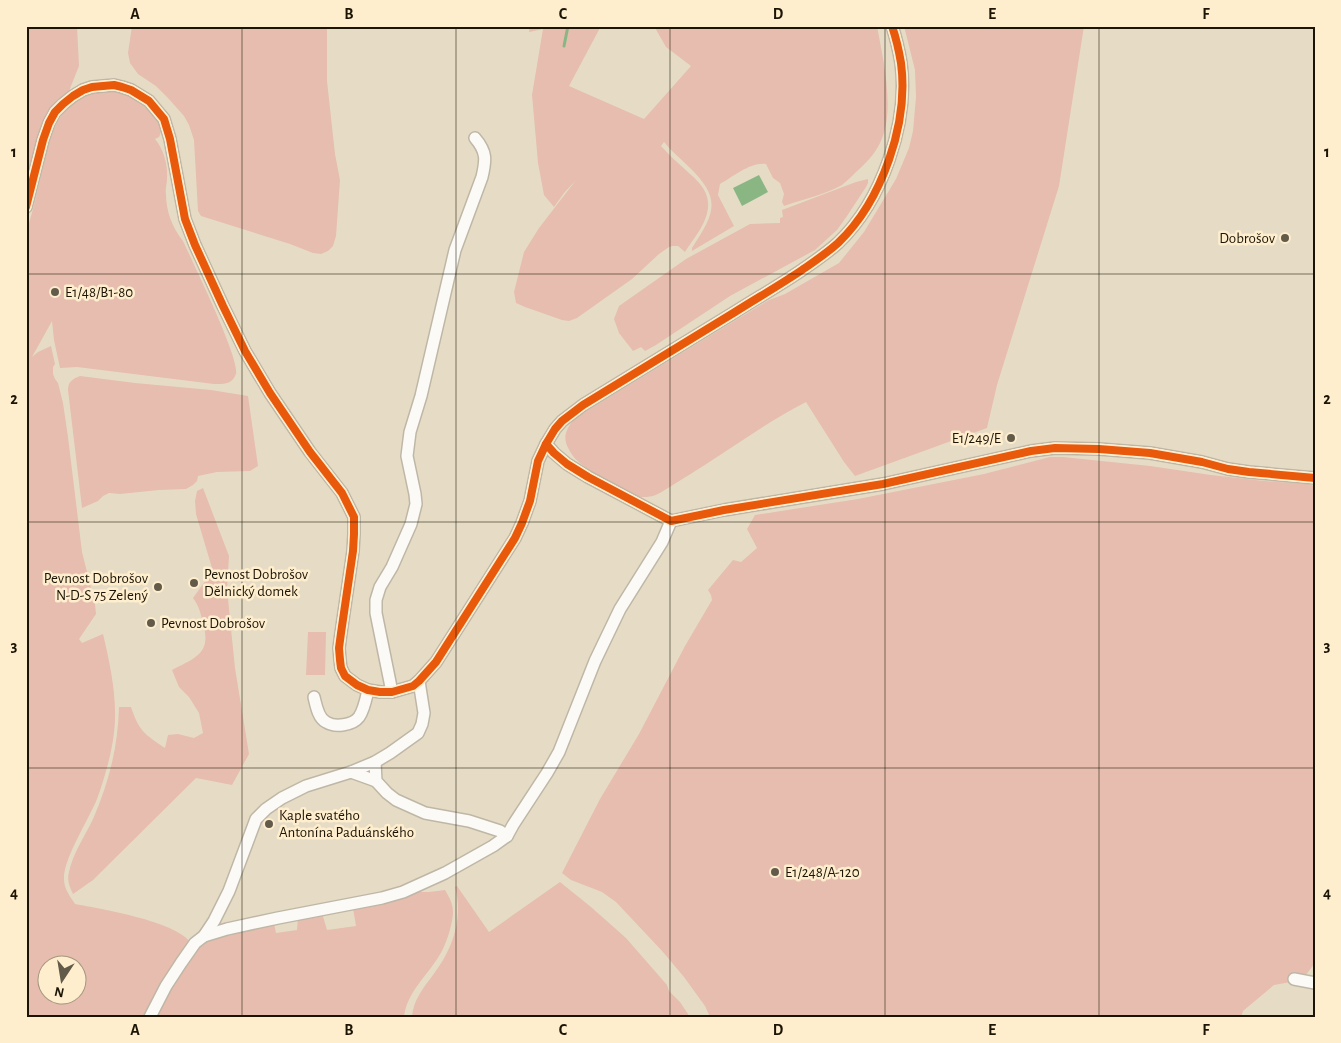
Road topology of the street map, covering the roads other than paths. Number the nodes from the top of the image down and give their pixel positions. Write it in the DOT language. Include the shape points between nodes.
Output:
graph roads {
  1 [pos="892,26"];
  2 [pos="475,138"];
  3 [pos="26,207"];
  4 [pos="546,444"];
  5 [pos="1315,478"];
  6 [pos="671,521"];
  7 [pos="419,681"];
  8 [pos="368,690"];
  9 [pos="392,692"];
  10 [pos="314,697"];
  11 [pos="375,762"];
  12 [pos="351,772"];
  13 [pos="376,781"];
  14 [pos="507,836"];
  15 [pos="204,936"];
  16 [pos="1294,979"];
  17 [pos="1315,983"];
  18 [pos="150,1017"];
  1 -- 4 [label="street" via="901,64 902,90 893,149 881,181 850,230 826,254 789,279 571,414 555,429"];
  2 -- 9 [label="street" via="484,151 482,177 455,250 410,432 407,456 416,504 411,524 376,600"];
  3 -- 8 [label="street" via="49,124 55,112 73,96 92,87 122,87 149,101 164,120 185,219 223,306 266,387 342,493 354,518 340,660 346,676"];
  4 -- 6 [label="street" via="567,464 588,477"];
  4 -- 7 [label="street" via="538,461 527,511 515,538 436,662"];
  5 -- 6 [label="street" via="1235,470 1150,453 1054,448 883,484"];
  6 -- 14 [label="street" via="662,542 620,609 595,661 559,752"];
  7 -- 9 [label="street"];
  7 -- 11 [label="street" via="424,713 418,732"];
  8 -- 9 [label="street"];
  8 -- 10 [label="street" via="361,715 344,725 325,722"];
  11 -- 12 [label="street"];
  11 -- 13 [label="street"];
  12 -- 13 [label="street"];
  12 -- 15 [label="street" via="306,786 282,798 256,820 229,891"];
  13 -- 14 [label="street" via="387,793 409,807 469,821"];
  14 -- 15 [label="street" via="444,873 403,892"];
  15 -- 18 [label="street" via="181,963"];
  16 -- 17 [label="street"];
}
